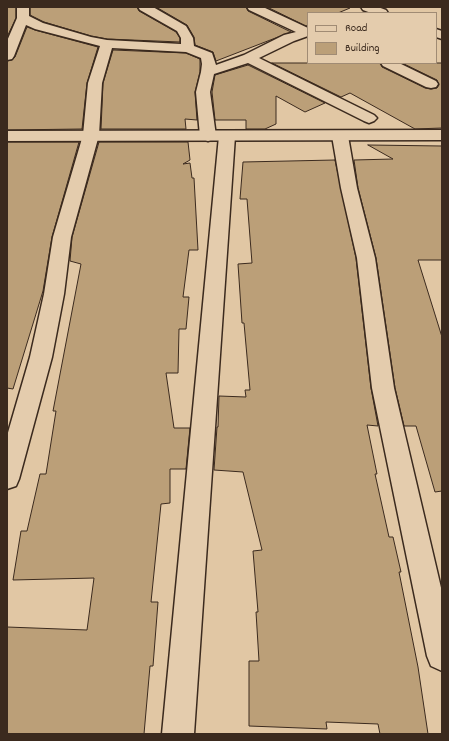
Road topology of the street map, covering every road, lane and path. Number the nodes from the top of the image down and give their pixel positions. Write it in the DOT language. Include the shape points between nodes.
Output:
graph roads {
  1 [pos="144,7"];
  2 [pos="254,7"];
  3 [pos="392,7"];
  4 [pos="374,11"];
  5 [pos="23,13"];
  6 [pos="307,32"];
  7 [pos="307,32"];
  8 [pos="107,44"];
  9 [pos="188,48"];
  10 [pos="7,56"];
  11 [pos="249,58"];
  12 [pos="390,64"];
  13 [pos="208,72"];
  14 [pos="431,84"];
  15 [pos="369,118"];
  16 [pos="91,135"];
  17 [pos="442,135"];
  18 [pos="7,136"];
  19 [pos="217,136"];
  20 [pos="340,136"];
  21 [pos="7,479"];
  22 [pos="442,656"];
  23 [pos="178,734"];
  1 -- 9 [label="street" via="182,29 187,38"];
  2 -- 6 [label="street"];
  3 -- 4 [label="street"];
  5 -- 8 [label="street" via="39,26"];
  5 -- 10 [label="street"];
  7 -- 11 [label="street"];
  8 -- 9 [label="street"];
  8 -- 16 [label="street" via="95,83"];
  9 -- 13 [label="street" via="207,56"];
  11 -- 13 [label="street"];
  11 -- 15 [label="street"];
  12 -- 14 [label="street"];
  13 -- 19 [label="street" via="203,92"];
  16 -- 18 [label="street"];
  16 -- 19 [label="street"];
  16 -- 21 [label="street" via="62,237 41,357"];
  17 -- 20 [label="street"];
  19 -- 20 [label="street"];
  19 -- 23 [label="street"];
  20 -- 22 [label="street" via="349,188 366,258 383,388"];
}
